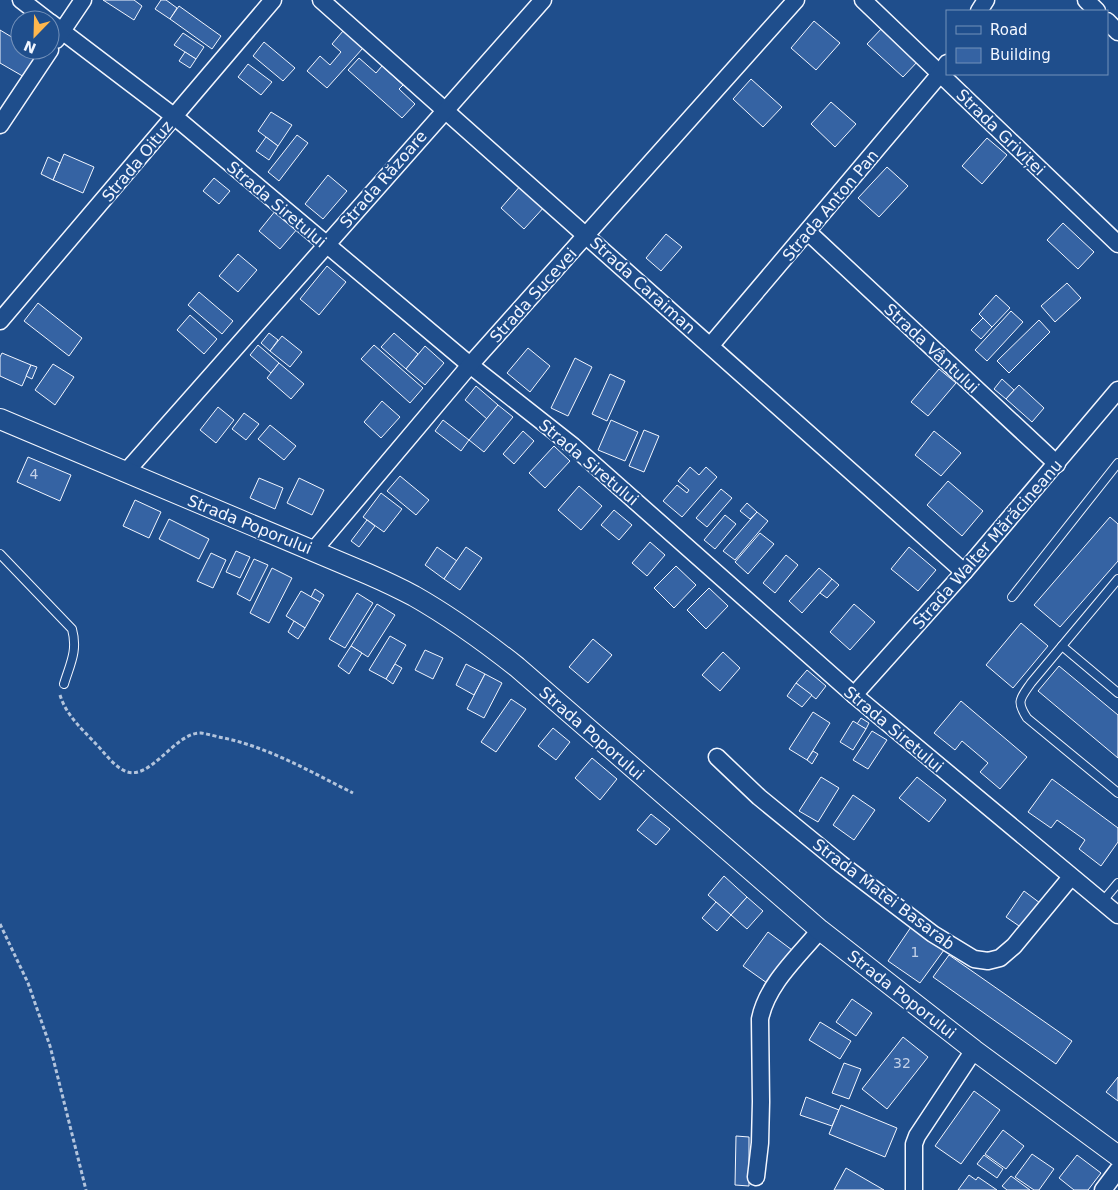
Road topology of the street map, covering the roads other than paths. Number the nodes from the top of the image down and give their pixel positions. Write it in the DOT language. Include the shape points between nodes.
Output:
graph roads {
  1 [pos="20,0"];
  2 [pos="83,0"];
  3 [pos="273,0"];
  4 [pos="321,0"];
  5 [pos="543,0"];
  6 [pos="796,0"];
  7 [pos="863,0"];
  8 [pos="1086,0"];
  9 [pos="34,10"];
  10 [pos="1096,10"];
  11 [pos="60,18"];
  12 [pos="1108,22"];
  13 [pos="60,29"];
  14 [pos="1118,32"];
  15 [pos="43,60"];
  16 [pos="943,69"];
  17 [pos="949,75"];
  18 [pos="445,109"];
  19 [pos="175,117"];
  20 [pos="0,125"];
  21 [pos="808,232"];
  22 [pos="587,235"];
  23 [pos="1118,244"];
  24 [pos="325,245"];
  25 [pos="0,321"];
  26 [pos="711,345"];
  27 [pos="470,365"];
  28 [pos="1118,390"];
  29 [pos="3,423"];
  30 [pos="1118,463"];
  31 [pos="1057,464"];
  32 [pos="125,473"];
  33 [pos="314,550"];
  34 [pos="0,554"];
  35 [pos="964,572"];
  36 [pos="1118,579"];
  37 [pos="1012,597"];
  38 [pos="1062,646"];
  39 [pos="64,684"];
  40 [pos="1118,692"];
  41 [pos="854,696"];
  42 [pos="717,758"];
  43 [pos="1118,793"];
  44 [pos="1071,877"];
  45 [pos="1118,883"];
  46 [pos="1102,902"];
  47 [pos="1118,915"];
  48 [pos="820,930"];
  49 [pos="974,1050"];
  50 [pos="1118,1156"];
  51 [pos="1118,1170"];
  52 [pos="756,1177"];
  53 [pos="914,1190"];
  54 [pos="1103,1190"];
  1 -- 9 [label="street, Strada Siretului"];
  2 -- 11 [label="street"];
  3 -- 19 [label="street, Strada Oituz"];
  4 -- 18 [label="street, Strada Caraiman"];
  5 -- 18 [label="street, Strada Răzoare"];
  6 -- 22 [label="street, Strada Sucevei"];
  7 -- 16 [label="street, Strada Griviței"];
  8 -- 10 [label="street"];
  12 -- 14 [label="street"];
  13 -- 19 [label="street, Strada Siretului"];
  15 -- 20 [label="street"];
  16 -- 21 [label="street, Strada Anton Pan"];
  17 -- 23 [label="street, Strada Griviței"];
  18 -- 22 [label="street, Strada Caraiman"];
  18 -- 24 [label="street, Strada Răzoare"];
  19 -- 24 [label="street, Strada Siretului"];
  19 -- 25 [label="street, Strada Oituz"];
  21 -- 26 [label="street, Strada Anton Pan"];
  21 -- 31 [label="street, Strada Vântului"];
  22 -- 26 [label="street, Strada Caraiman"];
  22 -- 27 [label="street, Strada Sucevei"];
  24 -- 27 [label="street, Strada Siretului"];
  24 -- 32 [label="street, Strada Răzoare"];
  26 -- 35 [label="street, Strada Caraiman"];
  27 -- 33 [label="street, Strada Sucevei"];
  27 -- 41 [label="street, Strada Siretului" via="573,446"];
  28 -- 31 [label="street, Strada Walter Mărăcineanu"];
  29 -- 32 [label="street, Strada Poporului"];
  30 -- 37 [label="lane"];
  31 -- 35 [label="street, Strada Walter Mărăcineanu"];
  32 -- 33 [label="street, Strada Poporului"];
  33 -- 48 [label="street, Strada Poporului" via="413,595 489,645"];
  34 -- 39 [label="lane" via="72,629 75,642"];
  35 -- 41 [label="street, Strada Walter Mărăcineanu"];
  36 -- 38 [label="lane"];
  38 -- 40 [label="lane"];
  38 -- 43 [label="lane" via="1021,698 1020,708 1027,718"];
  41 -- 44 [label="street, Strada Siretului"];
  42 -- 44 [label="street, Strada Matei Basarab" via="841,864 933,934 974,959 988,962 1000,958 1014,946"];
  44 -- 46 [label="street, Strada Siretului"];
  45 -- 46 [label="lane"];
  46 -- 47 [label="street, Strada Siretului"];
  48 -- 49 [label="street, Strada Poporului"];
  48 -- 52 [label="street" via="769,992 762,1010 760,1143"];
  49 -- 50 [label="street, Strada Poporului"];
  49 -- 53 [label="street" via="917,1136 914,1144"];
  51 -- 54 [label="street"];
}
